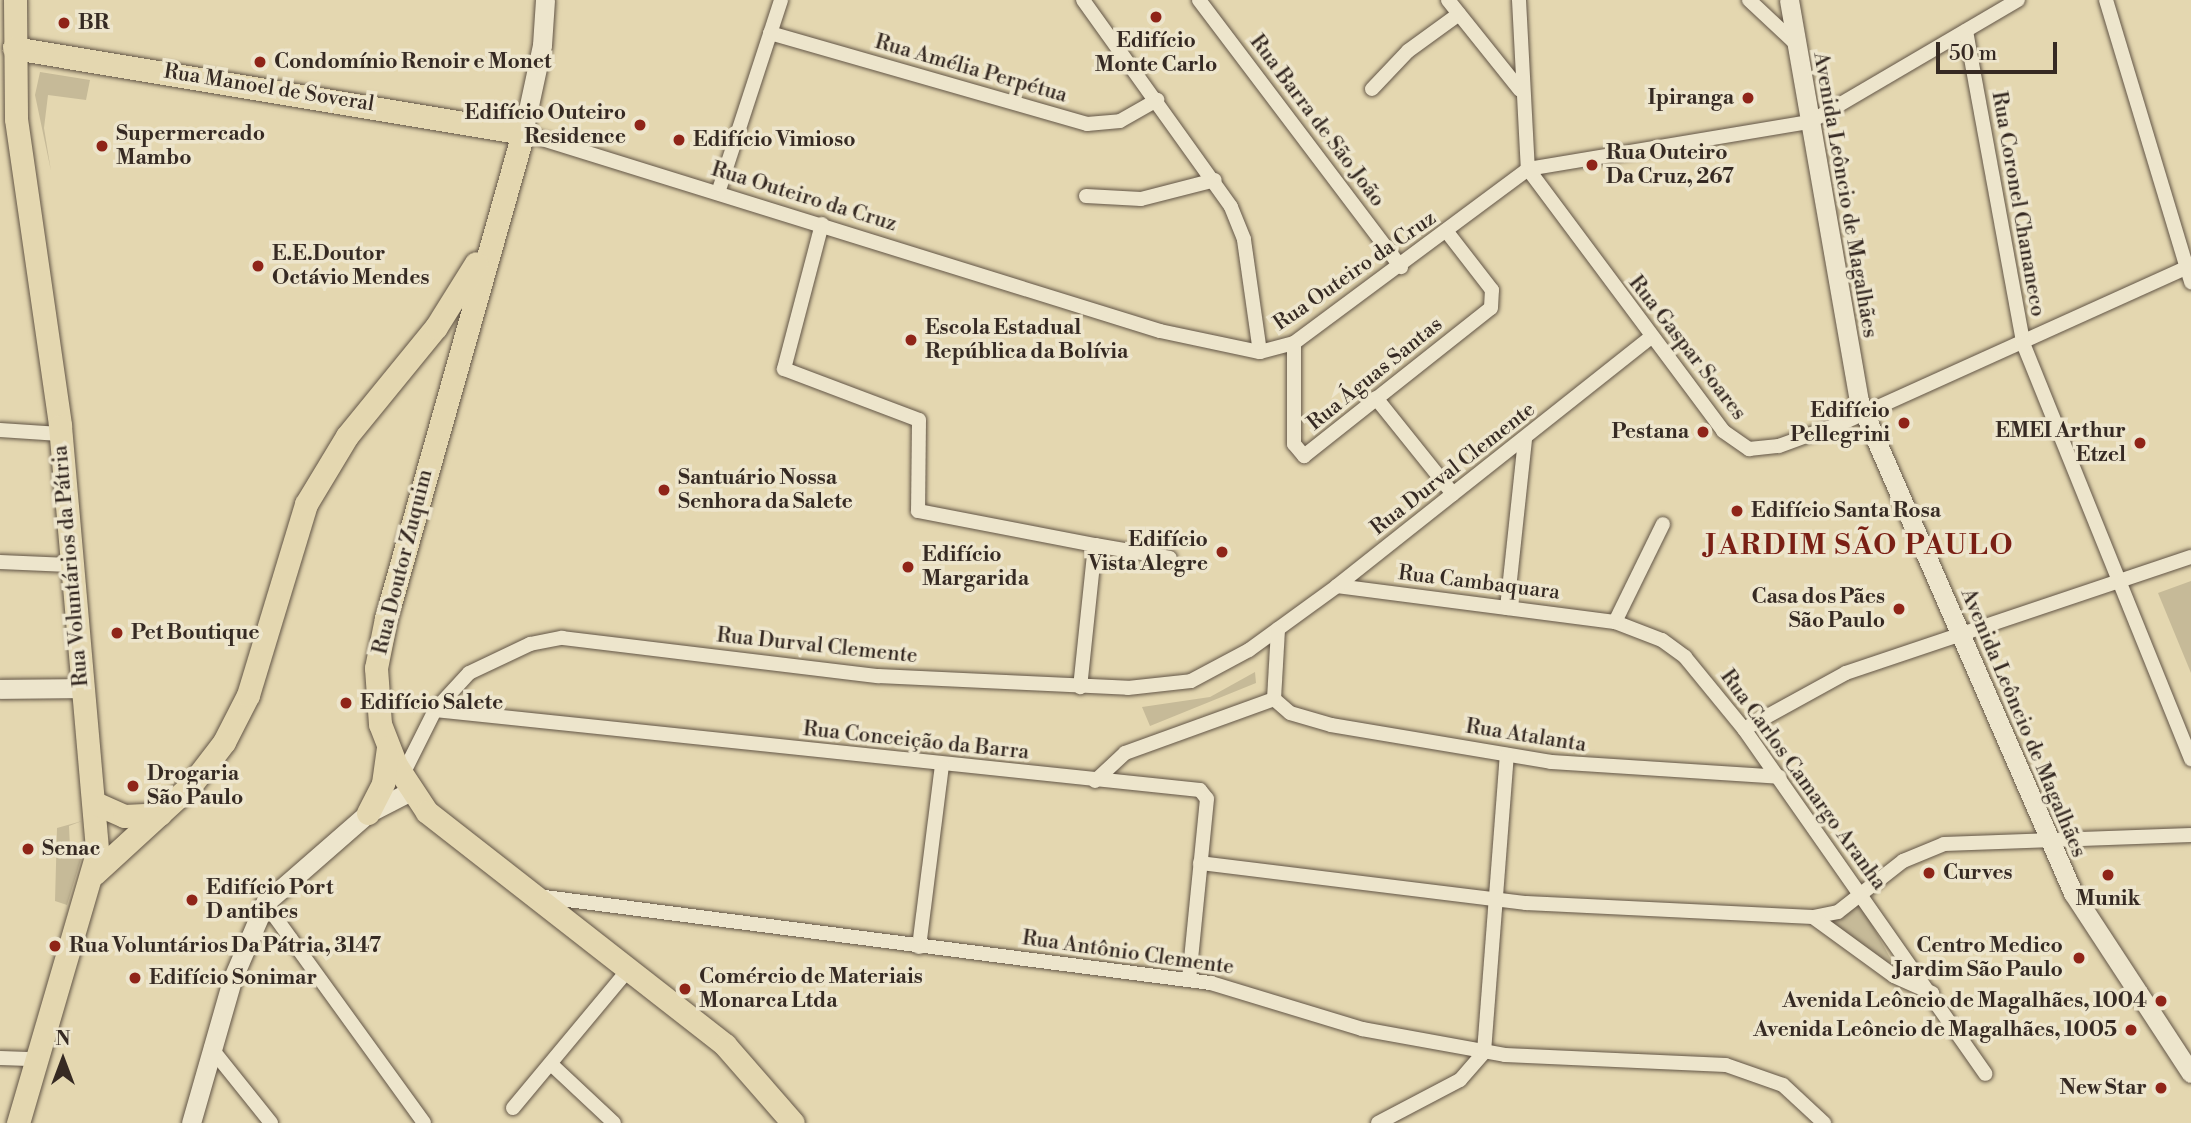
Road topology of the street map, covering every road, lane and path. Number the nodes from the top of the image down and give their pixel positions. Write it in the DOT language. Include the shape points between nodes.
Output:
graph roads {
  1 [pos="15,0"];
  2 [pos="545,0"];
  3 [pos="561,0"];
  4 [pos="780,0"];
  5 [pos="1083,0"];
  6 [pos="1199,0"];
  7 [pos="1448,0"];
  8 [pos="1519,0"];
  9 [pos="1749,0"];
  10 [pos="1788,0"];
  11 [pos="2018,0"];
  12 [pos="2106,0"];
  13 [pos="1459,14"];
  14 [pos="1966,31"];
  15 [pos="770,33"];
  16 [pos="1796,44"];
  17 [pos="542,45"];
  18 [pos="14,48"];
  19 [pos="1371,89"];
  20 [pos="1520,90"];
  21 [pos="1157,100"];
  22 [pos="1810,122"];
  23 [pos="523,133"];
  24 [pos="1528,169"];
  25 [pos="1215,180"];
  26 [pos="718,193"];
  27 [pos="1086,196"];
  28 [pos="822,224"];
  29 [pos="1447,232"];
  30 [pos="489,253"];
  31 [pos="1401,267"];
  32 [pos="2189,273"];
  33 [pos="1650,338"];
  34 [pos="1294,343"];
  35 [pos="2023,343"];
  36 [pos="1260,352"];
  37 [pos="1376,398"];
  38 [pos="1864,413"];
  39 [pos="0,430"];
  40 [pos="60,434"];
  41 [pos="1525,439"];
  42 [pos="1453,494"];
  43 [pos="1662,524"];
  44 [pos="1095,545"];
  45 [pos="1170,558"];
  46 [pos="2191,558"];
  47 [pos="0,562"];
  48 [pos="69,565"];
  49 [pos="2120,580"];
  50 [pos="1338,586"];
  51 [pos="1507,608"];
  52 [pos="1615,622"];
  53 [pos="1278,629"];
  54 [pos="1959,632"];
  55 [pos="1080,687"];
  56 [pos="81,688"];
  57 [pos="0,689"];
  58 [pos="1274,699"];
  59 [pos="435,710"];
  60 [pos="1744,729"];
  61 [pos="388,747"];
  62 [pos="1507,755"];
  63 [pos="2191,759"];
  64 [pos="942,765"];
  65 [pos="1780,777"];
  66 [pos="1096,781"];
  67 [pos="407,784"];
  68 [pos="94,803"];
  69 [pos="368,813"];
  70 [pos="160,814"];
  71 [pos="2191,835"];
  72 [pos="2047,840"];
  73 [pos="1200,863"];
  74 [pos="94,874"];
  75 [pos="1863,895"];
  76 [pos="528,897"];
  77 [pos="1499,900"];
  78 [pos="265,903"];
  79 [pos="1813,917"];
  80 [pos="919,947"];
  81 [pos="627,971"];
  82 [pos="1189,979"];
  83 [pos="1932,993"];
  84 [pos="211,1048"];
  85 [pos="1484,1052"];
  86 [pos="0,1058"];
  87 [pos="36,1059"];
  88 [pos="551,1064"];
  89 [pos="2191,1073"];
  90 [pos="1986,1074"];
  91 [pos="513,1108"];
  92 [pos="18,1123"];
  93 [pos="191,1123"];
  94 [pos="271,1123"];
  95 [pos="424,1123"];
  96 [pos="614,1123"];
  97 [pos="793,1123"];
  98 [pos="1378,1123"];
  99 [pos="1824,1123"];
  1 -- 18 [label="main road, Rua Voluntários da Pátria"];
  2 -- 17 [label="main road, Rua Doutor Zuquim"];
  3 -- 17 [label="main road"];
  4 -- 15 [label="street"];
  5 -- 21 [label="street"];
  6 -- 31 [label="street, Rua Barra de São João"];
  7 -- 13 [label="street"];
  8 -- 20 [label="street"];
  9 -- 16 [label="street"];
  10 -- 16 [label="main road, Avenida Leôncio de Magalhães"];
  11 -- 14 [label="street, Rua Outeiro da Cruz"];
  12 -- 32 [label="street"];
  13 -- 19 [label="street" via="1408,51"];
  13 -- 20 [label="street"];
  14 -- 22 [label="street, Rua Outeiro da Cruz"];
  14 -- 35 [label="street, Rua Coronel Chananeco"];
  15 -- 21 [label="street, Rua Amélia Perpétua" via="1087,124 1120,121"];
  15 -- 26 [label="street"];
  16 -- 22 [label="main road, Avenida Leôncio de Magalhães"];
  17 -- 23 [label="main road, Rua Doutor Zuquim"];
  18 -- 23 [label="main road, Rua Manoel de Soveral"];
  18 -- 40 [label="main road, Rua Voluntários da Pátria" via="16,119"];
  20 -- 24 [label="street"];
  21 -- 25 [label="street"];
  22 -- 24 [label="street, Rua Outeiro da Cruz"];
  22 -- 38 [label="main road, Avenida Leôncio de Magalhães"];
  23 -- 26 [label="street, Rua Outeiro da Cruz"];
  23 -- 30 [label="main road, Rua Doutor Zuquim"];
  24 -- 29 [label="street, Rua Outeiro da Cruz"];
  24 -- 33 [label="street, Rua Gaspar Soares"];
  25 -- 27 [label="street" via="1141,199"];
  25 -- 36 [label="street" via="1244,240"];
  26 -- 28 [label="street, Rua Outeiro da Cruz"];
  28 -- 36 [label="street, Rua Outeiro da Cruz" via="1160,331"];
  28 -- 44 [label="street" via="784,369 919,420 918,511"];
  29 -- 31 [label="street, Rua Outeiro da Cruz"];
  29 -- 37 [label="street, Rua Águas Santas" via="1492,290 1494,303"];
  30 -- 61 [label="main road, Rua Doutor Zuquim" via="380,640 376,690"];
  30 -- 70 [label="main road" via="327,464 293,537 236,721 206,767"];
  31 -- 34 [label="street, Rua Outeiro da Cruz"];
  32 -- 35 [label="street, Rua Gaspar Soares"];
  33 -- 38 [label="street, Rua Gaspar Soares" via="1723,431 1749,449 1779,446"];
  33 -- 41 [label="street, Rua Durval Clemente"];
  34 -- 36 [label="street, Rua Outeiro da Cruz"];
  34 -- 37 [label="street, Rua Águas Santas" via="1297,454 1307,454"];
  35 -- 38 [label="street, Rua Gaspar Soares"];
  35 -- 49 [label="street, Rua Coronel Chananeco"];
  37 -- 42 [label="street"];
  38 -- 54 [label="main road, Avenida Leôncio de Magalhães"];
  39 -- 40 [label="street"];
  40 -- 48 [label="main road, Rua Voluntários da Pátria"];
  41 -- 42 [label="street, Rua Durval Clemente"];
  41 -- 51 [label="street"];
  42 -- 50 [label="street, Rua Durval Clemente"];
  43 -- 52 [label="street"];
  44 -- 45 [label="street"];
  44 -- 55 [label="street"];
  46 -- 49 [label="street"];
  47 -- 48 [label="street"];
  48 -- 56 [label="main road, Rua Voluntários da Pátria"];
  49 -- 54 [label="street"];
  49 -- 63 [label="street, Rua Coronel Chananeco"];
  50 -- 51 [label="street, Rua Cambaquara"];
  50 -- 53 [label="street, Rua Durval Clemente"];
  51 -- 52 [label="street, Rua Cambaquara"];
  52 -- 60 [label="street, Rua Carlos Camargo Aranha" via="1641,629 1685,657"];
  53 -- 55 [label="street, Rua Durval Clemente" via="1191,681 1161,687"];
  53 -- 58 [label="street"];
  54 -- 60 [label="street" via="1808,690"];
  54 -- 72 [label="main road, Avenida Leôncio de Magalhães"];
  55 -- 59 [label="street, Rua Durval Clemente" via="878,676 562,638 499,655 469,673"];
  56 -- 57 [label="main road"];
  56 -- 68 [label="main road, Rua Voluntários da Pátria"];
  58 -- 62 [label="street, Rua Atalanta" via="1305,718"];
  58 -- 66 [label="street" via="1125,753"];
  59 -- 64 [label="street, Rua Conceição da Barra"];
  59 -- 67 [label="street, Rua Durval Clemente"];
  60 -- 65 [label="street, Rua Carlos Camargo Aranha"];
  61 -- 67 [label="main road, Rua Doutor Zuquim"];
  61 -- 69 [label="main road" via="383,783"];
  62 -- 65 [label="street, Rua Atalanta" via="1668,775"];
  62 -- 77 [label="street"];
  64 -- 66 [label="street, Rua Conceição da Barra"];
  64 -- 80 [label="street"];
  65 -- 75 [label="street, Rua Carlos Camargo Aranha"];
  66 -- 73 [label="street, Rua Conceição da Barra" via="1204,791"];
  67 -- 69 [label="main road"];
  67 -- 76 [label="main road, Rua Doutor Zuquim" via="447,830"];
  68 -- 70 [label="main road" via="124,816"];
  68 -- 74 [label="main road, Rua Voluntários da Pátria"];
  69 -- 78 [label="main road"];
  70 -- 74 [label="main road"];
  71 -- 72 [label="street"];
  72 -- 75 [label="street" via="1944,844 1903,862"];
  72 -- 89 [label="main road, Avenida Leôncio de Magalhães" via="2102,944"];
  73 -- 77 [label="street"];
  73 -- 82 [label="street, Rua Conceição da Barra"];
  74 -- 87 [label="main road, Rua Voluntários da Pátria"];
  75 -- 79 [label="street" via="1838,912"];
  75 -- 83 [label="street, Rua Carlos Camargo Aranha"];
  76 -- 80 [label="street, Rua Antônio Clemente" via="572,897"];
  76 -- 81 [label="main road, Rua Doutor Zuquim"];
  77 -- 79 [label="street"];
  77 -- 85 [label="street"];
  78 -- 84 [label="main road"];
  78 -- 95 [label="street"];
  79 -- 83 [label="street" via="1894,976"];
  80 -- 82 [label="street, Rua Antônio Clemente"];
  81 -- 88 [label="street"];
  81 -- 97 [label="main road, Rua Doutor Zuquim" via="745,1063"];
  82 -- 85 [label="street, Rua Antônio Clemente" via="1343,1024"];
  83 -- 90 [label="street, Rua Carlos Camargo Aranha"];
  84 -- 93 [label="main road"];
  84 -- 94 [label="street"];
  85 -- 98 [label="street" via="1460,1080"];
  85 -- 99 [label="street, Rua Antônio Clemente" via="1726,1065 1783,1085"];
  86 -- 87 [label="street"];
  87 -- 92 [label="main road, Rua Voluntários da Pátria"];
  88 -- 91 [label="street"];
  88 -- 96 [label="street"];
}
